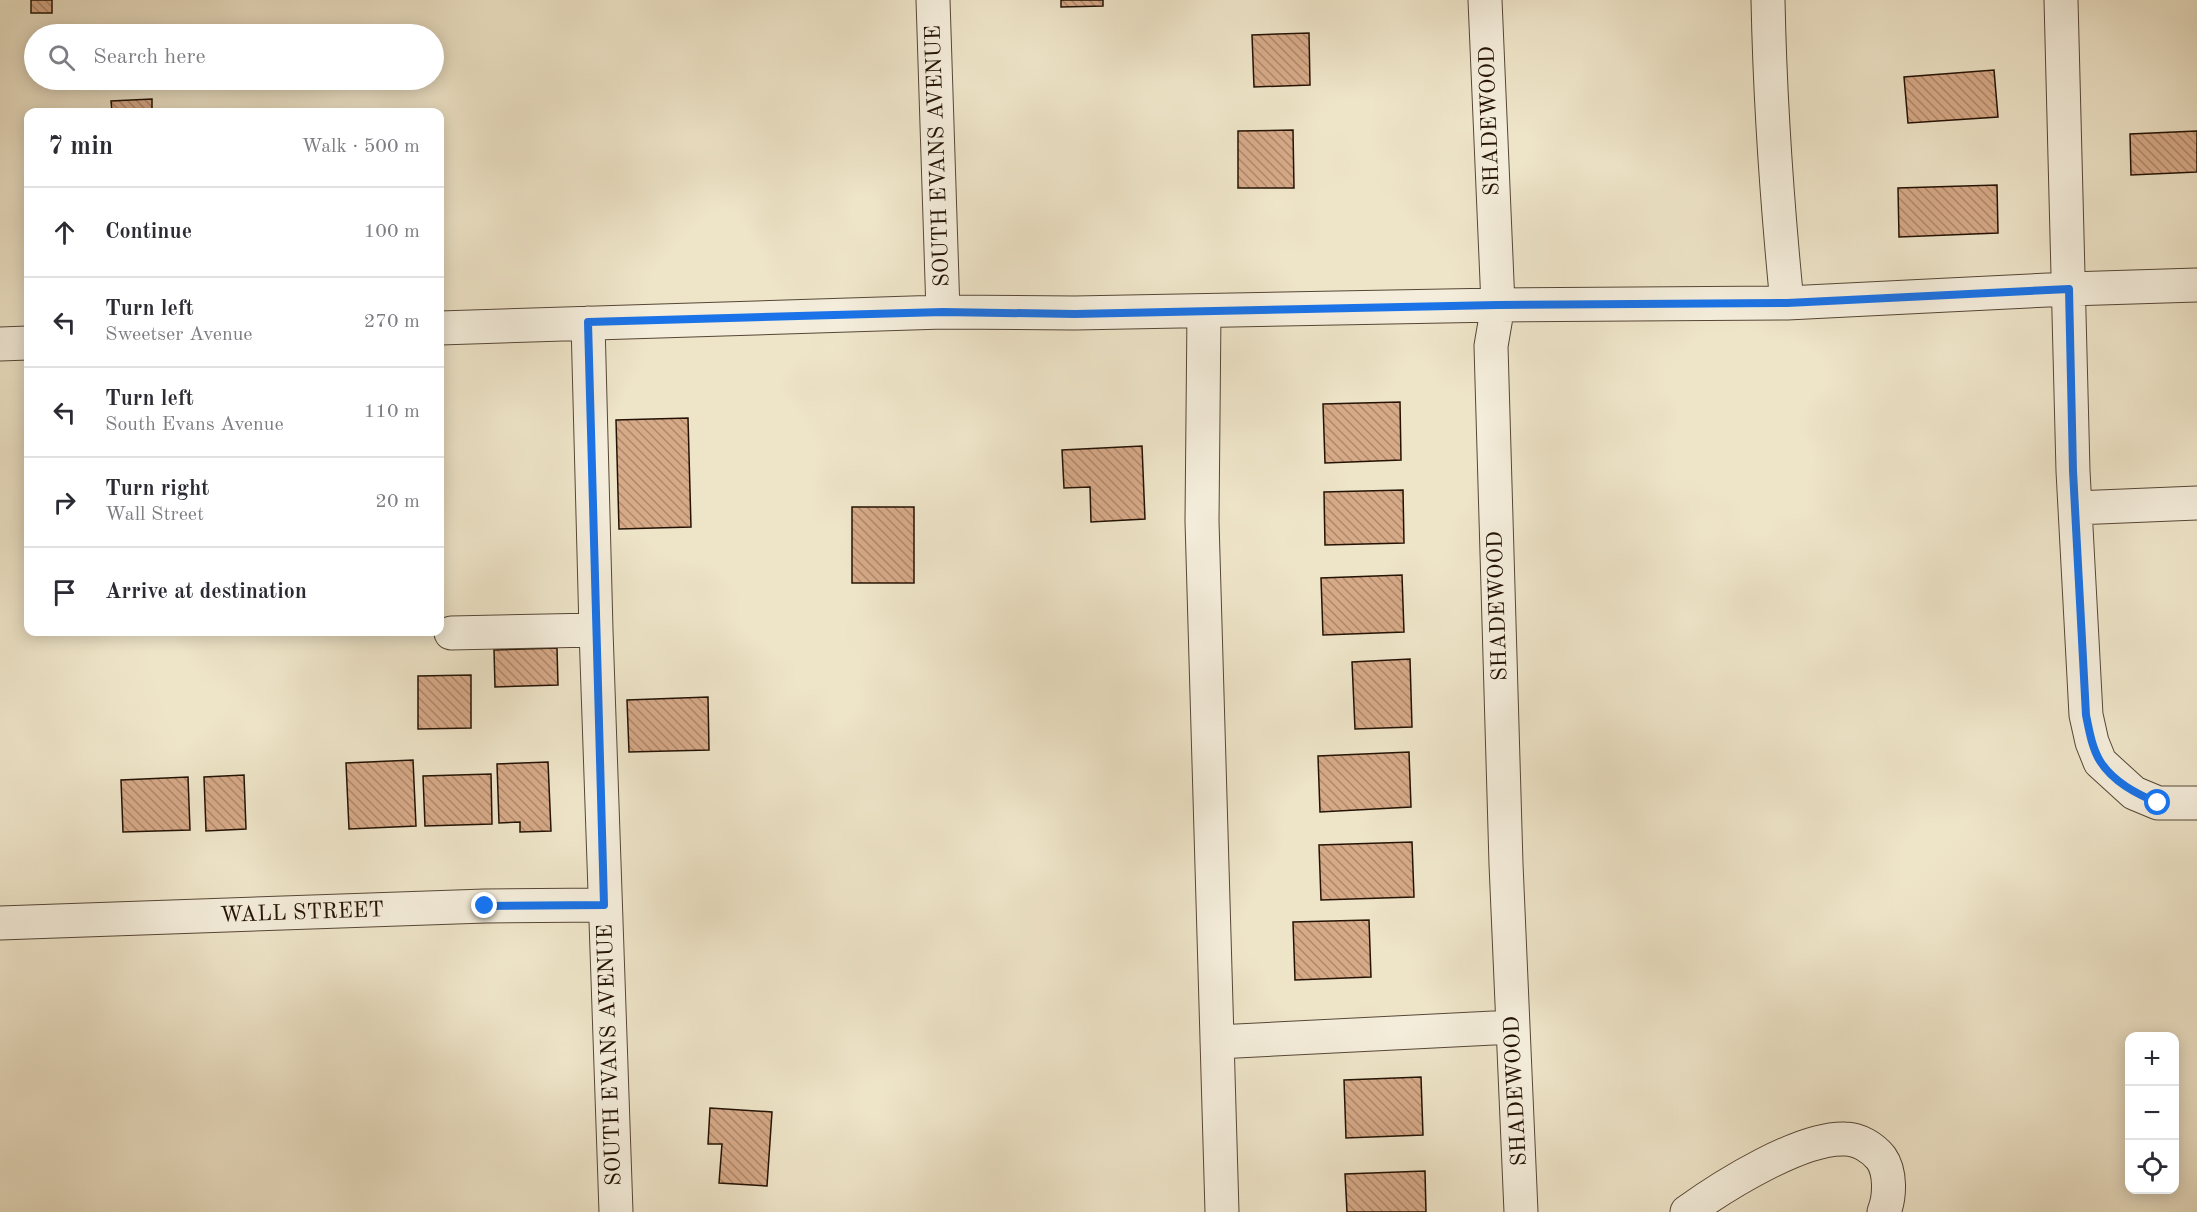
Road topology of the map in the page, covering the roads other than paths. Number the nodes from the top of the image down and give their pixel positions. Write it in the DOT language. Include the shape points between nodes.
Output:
graph roads {
  1 [pos="933,0"];
  2 [pos="1485,0"];
  3 [pos="1768,0"];
  4 [pos="2061,0"];
  5 [pos="2197,285"];
  6 [pos="2069,289"];
  7 [pos="1787,303"];
  8 [pos="1498,305"];
  9 [pos="1204,311"];
  10 [pos="943,312"];
  11 [pos="588,322"];
  12 [pos="444,328"];
  13 [pos="24,343"];
  14 [pos="0,344"];
  15 [pos="2197,503"];
  16 [pos="2075,508"];
  17 [pos="596,630"];
  18 [pos="450,633"];
  19 [pos="2197,803"];
  20 [pos="604,905"];
  21 [pos="0,923"];
  22 [pos="1513,1027"];
  23 [pos="1217,1042"];
  24 [pos="616,1212"];
  25 [pos="1222,1212"];
  26 [pos="1521,1212"];
  27 [pos="1687,1212"];
  28 [pos="1884,1212"];
  1 -- 10 [label="street, SOUTH EVANS AVENUE"];
  2 -- 8 [label="street, SHADEWOOD"];
  3 -- 7 [label="street" via="1776,197"];
  4 -- 6 [label="street"];
  5 -- 6 [label="street"];
  6 -- 7 [label="street"];
  6 -- 16 [label="street"];
  7 -- 8 [label="street"];
  8 -- 9 [label="street"];
  8 -- 22 [label="street, SHADEWOOD" via="1491,346"];
  9 -- 10 [label="street"];
  9 -- 23 [label="street" via="1203,521"];
  10 -- 11 [label="street"];
  11 -- 12 [label="street"];
  11 -- 17 [label="street, SOUTH EVANS AVENUE"];
  13 -- 14 [label="street"];
  15 -- 16 [label="street"];
  16 -- 19 [label="street" via="2086,715 2100,762 2134,793 2158,803"];
  17 -- 18 [label="street"];
  17 -- 20 [label="street, SOUTH EVANS AVENUE"];
  20 -- 21 [label="street, WALL STREET"];
  20 -- 24 [label="street, SOUTH EVANS AVENUE"];
  22 -- 23 [label="street"];
  22 -- 26 [label="street, SHADEWOOD"];
  23 -- 25 [label="street"];
  27 -- 28 [label="street" via="1778,1158 1846,1138 1870,1148 1882,1160 1888,1184"];
}
